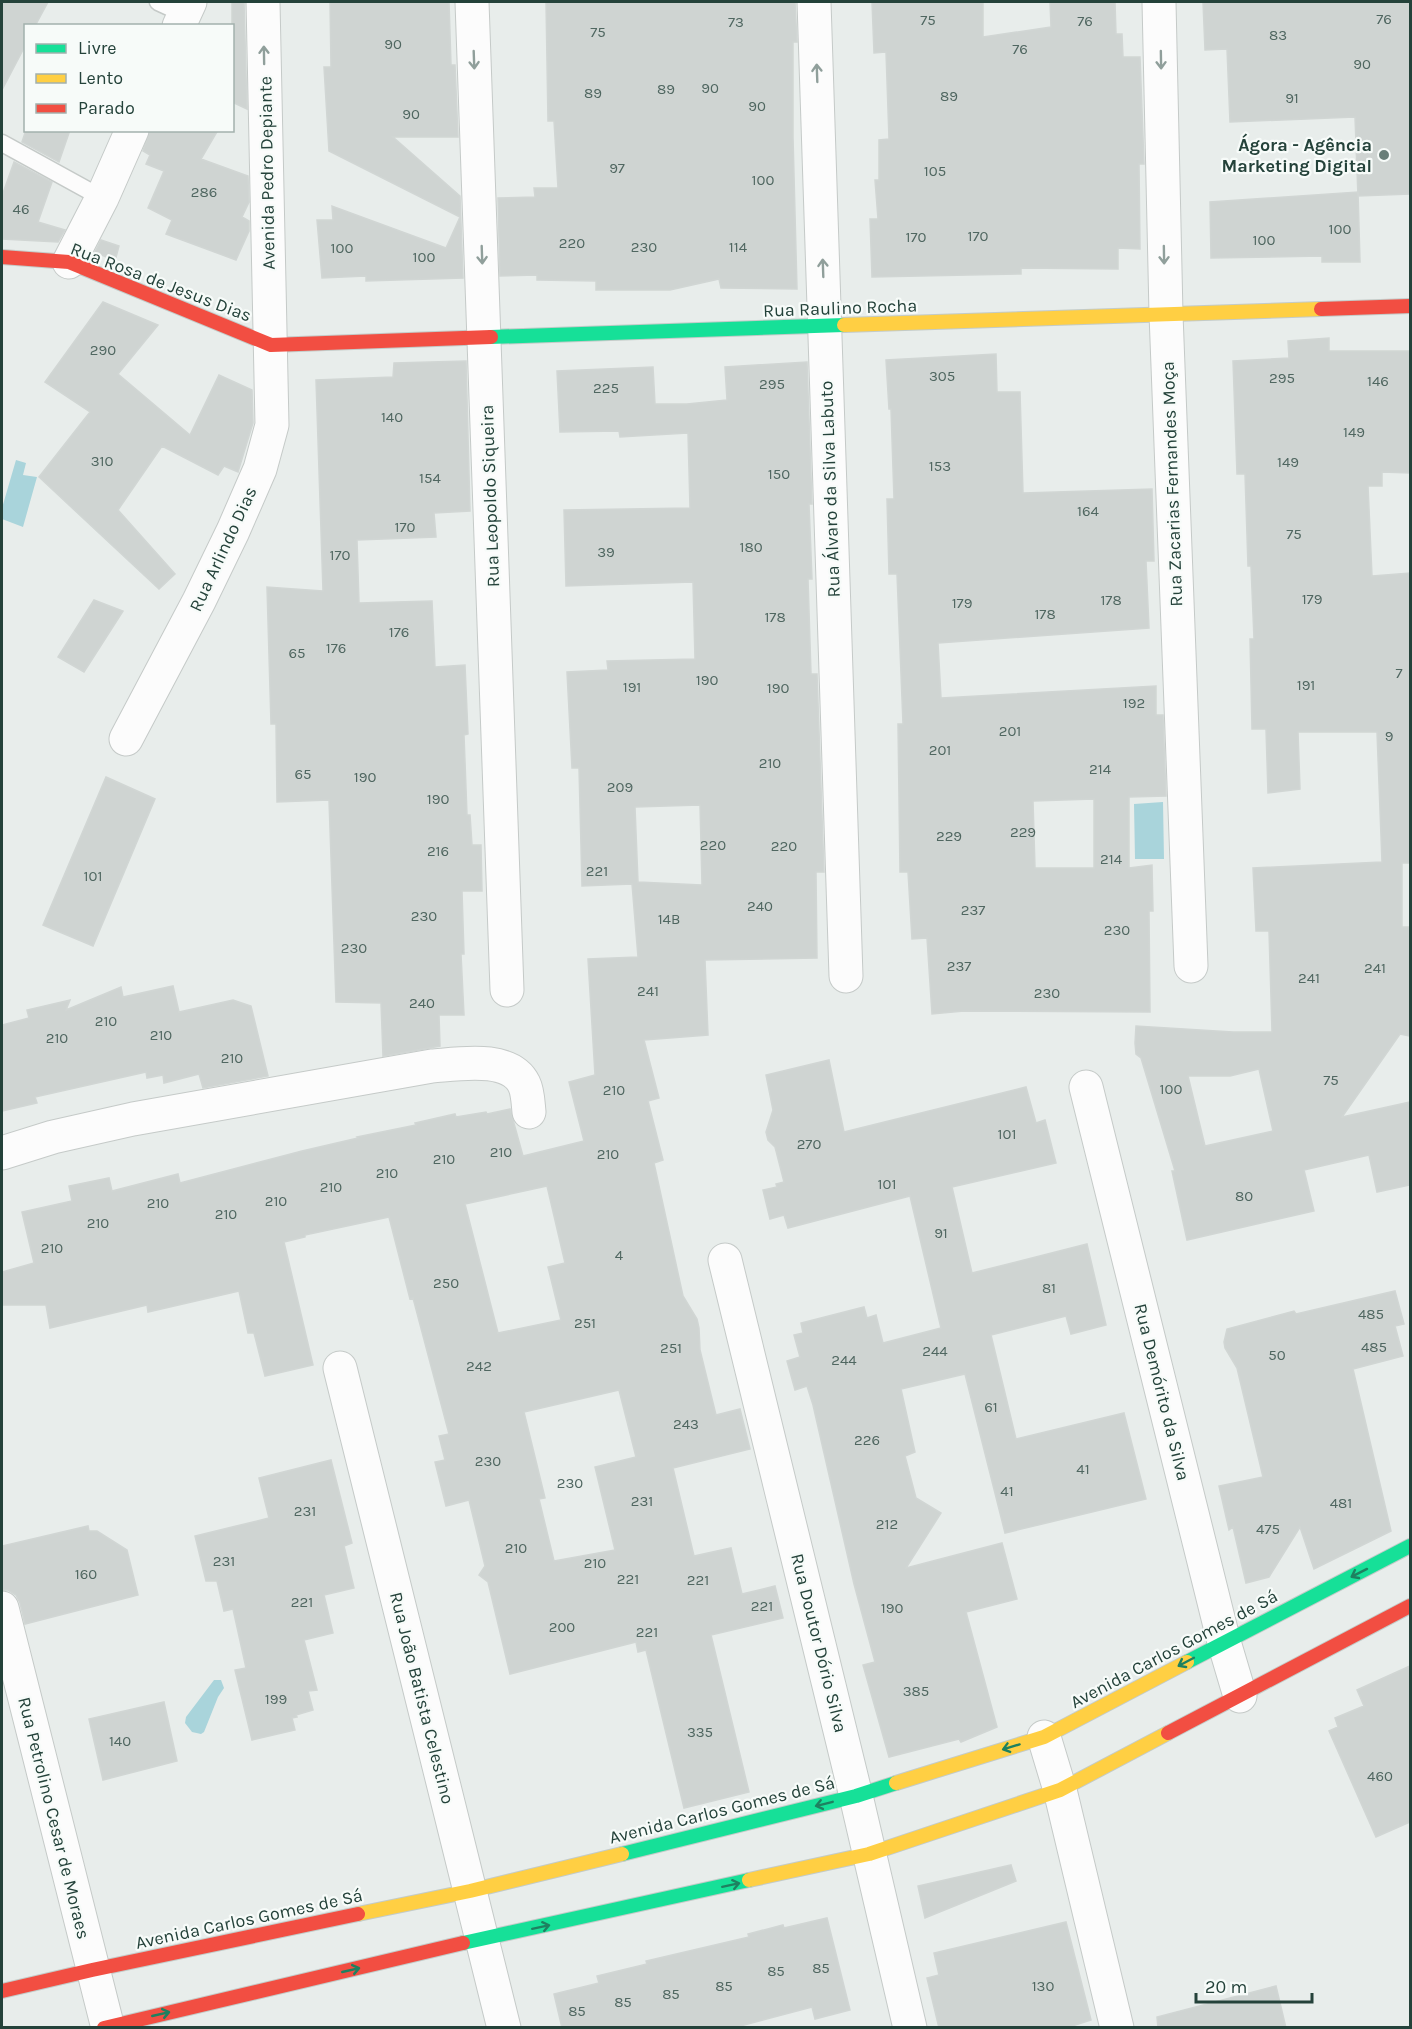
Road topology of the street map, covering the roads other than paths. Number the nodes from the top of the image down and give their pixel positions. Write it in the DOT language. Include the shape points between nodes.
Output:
graph roads {
  1 [pos="263,2"];
  2 [pos="472,2"];
  3 [pos="814,2"];
  4 [pos="1160,2"];
  5 [pos="131,132"];
  6 [pos="2,143"];
  7 [pos="102,198"];
  8 [pos="2,257"];
  9 [pos="69,262"];
  10 [pos="1410,306"];
  11 [pos="1166,314"];
  12 [pos="825,327"];
  13 [pos="485,338"];
  14 [pos="271,345"];
  15 [pos="126,740"];
  16 [pos="1191,966"];
  17 [pos="846,976"];
  18 [pos="507,990"];
  19 [pos="1086,1087"];
  20 [pos="529,1112"];
  21 [pos="2,1153"];
  22 [pos="725,1260"];
  23 [pos="340,1368"];
  24 [pos="1410,1546"];
  25 [pos="1410,1606"];
  26 [pos="2,1608"];
  27 [pos="1224,1642"];
  28 [pos="1240,1696"];
  29 [pos="1044,1737"];
  30 [pos="1060,1790"];
  31 [pos="856,1796"];
  32 [pos="869,1854"];
  33 [pos="470,1891"];
  34 [pos="482,1939"];
  35 [pos="92,1970"];
  36 [pos="2,1991"];
  37 [pos="106,2027"];
  38 [pos="504,2028"];
  39 [pos="910,2028"];
  40 [pos="1117,2028"];
  14 -- 1 [label="street, Avenida Pedro Depiante, one-way"];
  2 -- 13 [label="street, Rua Leopoldo Siqueira, one-way"];
  12 -- 3 [label="street, Rua Álvaro da Silva Labuto, one-way"];
  4 -- 11 [label="street, Rua Zacarias Fernandes Moça, one-way"];
  5 -- 7 [label="street"];
  6 -- 7 [label="lane"];
  7 -- 9 [label="street"];
  8 -- 9 [label="street, Rua Rosa de Jesus Dias"];
  9 -- 14 [label="street, Rua Rosa de Jesus Dias"];
  10 -- 11 [label="street, Rua Raulino Rocha"];
  11 -- 12 [label="street, Rua Raulino Rocha"];
  11 -- 16 [label="street, Rua Zacarias Fernandes Moça"];
  12 -- 13 [label="street, Rua Raulino Rocha"];
  12 -- 17 [label="street, Rua Álvaro da Silva Labuto"];
  13 -- 14 [label="street, Rua Raulino Rocha"];
  13 -- 18 [label="street, Rua Leopoldo Siqueira"];
  14 -- 15 [label="street, Rua Arlindo Dias" via="272,425 260,469 200,601"];
  19 -- 27 [label="street, Rua Demórito da Silva"];
  20 -- 21 [label="street" via="526,1087 520,1076 511,1069 469,1063 432,1066 133,1119"];
  22 -- 31 [label="street, Rua Doutor Dório Silva"];
  23 -- 33 [label="street, Rua João Batista Celestino"];
  24 -- 27 [label="street, Avenida Carlos Gomes de Sá, one-way"];
  25 -- 28 [label="street"];
  26 -- 35 [label="street, Rua Petrolino Cesar de Moraes"];
  27 -- 28 [label="street, Rua Demórito da Silva"];
  27 -- 29 [label="street, Avenida Carlos Gomes de Sá, one-way"];
  28 -- 30 [label="street"];
  29 -- 30 [label="street"];
  29 -- 31 [label="street, Avenida Carlos Gomes de Sá, one-way"];
  30 -- 32 [label="street"];
  30 -- 40 [label="street"];
  31 -- 32 [label="street, Rua Doutor Dório Silva"];
  31 -- 33 [label="street, Avenida Carlos Gomes de Sá, one-way"];
  34 -- 32 [label="street, one-way"];
  32 -- 39 [label="street, Rua Doutor Dório Silva"];
  33 -- 34 [label="street, Rua João Batista Celestino"];
  33 -- 35 [label="street, Avenida Carlos Gomes de Sá"];
  37 -- 34 [label="street, one-way"];
  34 -- 38 [label="street, Rua João Batista Celestino"];
  35 -- 36 [label="street, Avenida Carlos Gomes de Sá"];
  35 -- 37 [label="street, Rua Petrolino Cesar de Moraes"];
}
